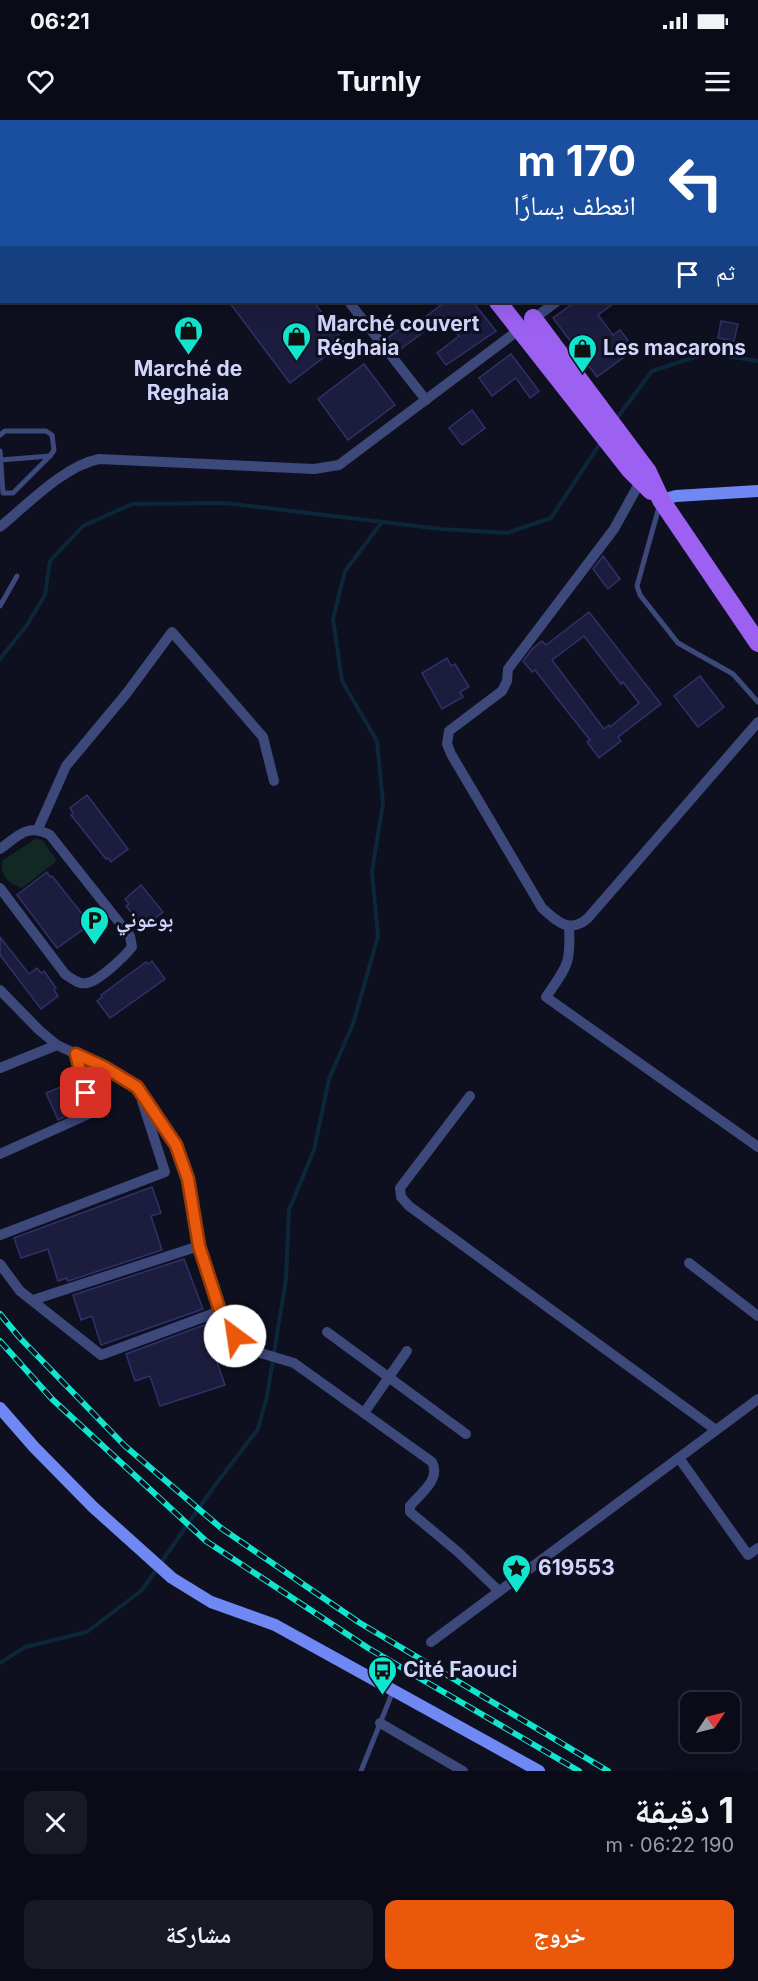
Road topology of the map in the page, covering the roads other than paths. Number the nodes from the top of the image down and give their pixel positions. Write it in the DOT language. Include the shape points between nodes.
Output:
graph roads {
  1 [pos="350,303"];
  2 [pos="499,303"];
  3 [pos="555,303"];
  4 [pos="526,323"];
  5 [pos="426,400"];
  6 [pos="0,435"];
  7 [pos="0,451"];
  8 [pos="627,455"];
  9 [pos="50,456"];
  10 [pos="0,460"];
  11 [pos="1,476"];
  12 [pos="640,482"];
  13 [pos="758,491"];
  14 [pos="661,500"];
  15 [pos="0,527"];
  16 [pos="17,576"];
  17 [pos="0,606"];
  18 [pos="758,643"];
  19 [pos="758,702"];
  20 [pos="758,722"];
  21 [pos="274,781"];
  22 [pos="38,829"];
  23 [pos="0,849"];
  24 [pos="0,888"];
  25 [pos="569,926"];
  26 [pos="0,990"];
  27 [pos="57,1045"];
  28 [pos="76,1054"];
  29 [pos="0,1068"];
  30 [pos="137,1087"];
  31 [pos="470,1096"];
  32 [pos="758,1147"];
  33 [pos="0,1154"];
  34 [pos="0,1235"];
  35 [pos="199,1246"];
  36 [pos="689,1263"];
  37 [pos="0,1264"];
  38 [pos="33,1300"];
  39 [pos="220,1311"];
  40 [pos="758,1316"];
  41 [pos="327,1332"];
  42 [pos="407,1351"];
  43 [pos="389,1377"];
  44 [pos="758,1399"];
  45 [pos="1,1411"];
  46 [pos="364,1413"];
  47 [pos="716,1430"];
  48 [pos="466,1434"];
  49 [pos="679,1458"];
  50 [pos="758,1548"];
  51 [pos="499,1591"];
  52 [pos="431,1642"];
  53 [pos="393,1691"];
  54 [pos="381,1723"];
  55 [pos="361,1771"];
  56 [pos="463,1771"];
  57 [pos="539,1771"];
  1 -- 5 [label="street"];
  2 -- 4 [label="main road"];
  3 -- 4 [label="street"];
  4 -- 5 [label="street"];
  4 -- 8 [label="main road"];
  5 -- 15 [label="street" via="331,468 99,459 70,469"];
  6 -- 9 [label="lane" via="5,431 50,433 54,450"];
  7 -- 10 [label="lane"];
  8 -- 12 [label="main road"];
  8 -- 14 [label="main road" via="648,472"];
  9 -- 10 [label="lane"];
  9 -- 11 [label="lane" via="13,493 3,493"];
  10 -- 11 [label="lane"];
  12 -- 14 [label="main road"];
  12 -- 25 [label="street" via="614,529 508,669 502,692 449,731 447,744 451,754 542,908"];
  13 -- 14 [label="main road"];
  14 -- 18 [label="main road"];
  14 -- 19 [label="lane" via="637,586 640,595 678,643 733,674"];
  16 -- 17 [label="lane"];
  20 -- 25 [label="street" via="588,918 581,925"];
  21 -- 22 [label="street" via="263,737 172,632 66,766"];
  22 -- 23 [label="street" via="26,830"];
  22 -- 24 [label="street" via="50,835 130,936 132,947 97,978 86,984 75,981 65,974"];
  25 -- 32 [label="street" via="567,966 546,997"];
  26 -- 27 [label="street"];
  27 -- 28 [label="street"];
  27 -- 29 [label="street"];
  28 -- 30 [label="street"];
  28 -- 33 [label="street" via="91,1113"];
  30 -- 34 [label="street" via="165,1172"];
  30 -- 35 [label="street" via="176,1145 188,1179"];
  31 -- 47 [label="street" via="400,1188 401,1197"];
  35 -- 38 [label="street"];
  35 -- 39 [label="street"];
  36 -- 40 [label="street"];
  37 -- 38 [label="street" via="20,1291"];
  38 -- 39 [label="street" via="101,1355"];
  39 -- 46 [label="street" via="247,1349 294,1363"];
  41 -- 43 [label="street"];
  42 -- 43 [label="street"];
  43 -- 46 [label="street"];
  43 -- 48 [label="street"];
  44 -- 47 [label="street"];
  45 -- 53 [label="main road" via="172,1578 211,1602 275,1625"];
  46 -- 51 [label="street" via="432,1462 435,1477 410,1506 410,1512"];
  47 -- 49 [label="street"];
  49 -- 50 [label="street" via="748,1555"];
  49 -- 51 [label="street"];
  51 -- 52 [label="street"];
  53 -- 54 [label="lane"];
  53 -- 57 [label="main road"];
  54 -- 55 [label="lane"];
  54 -- 56 [label="street"];
}
